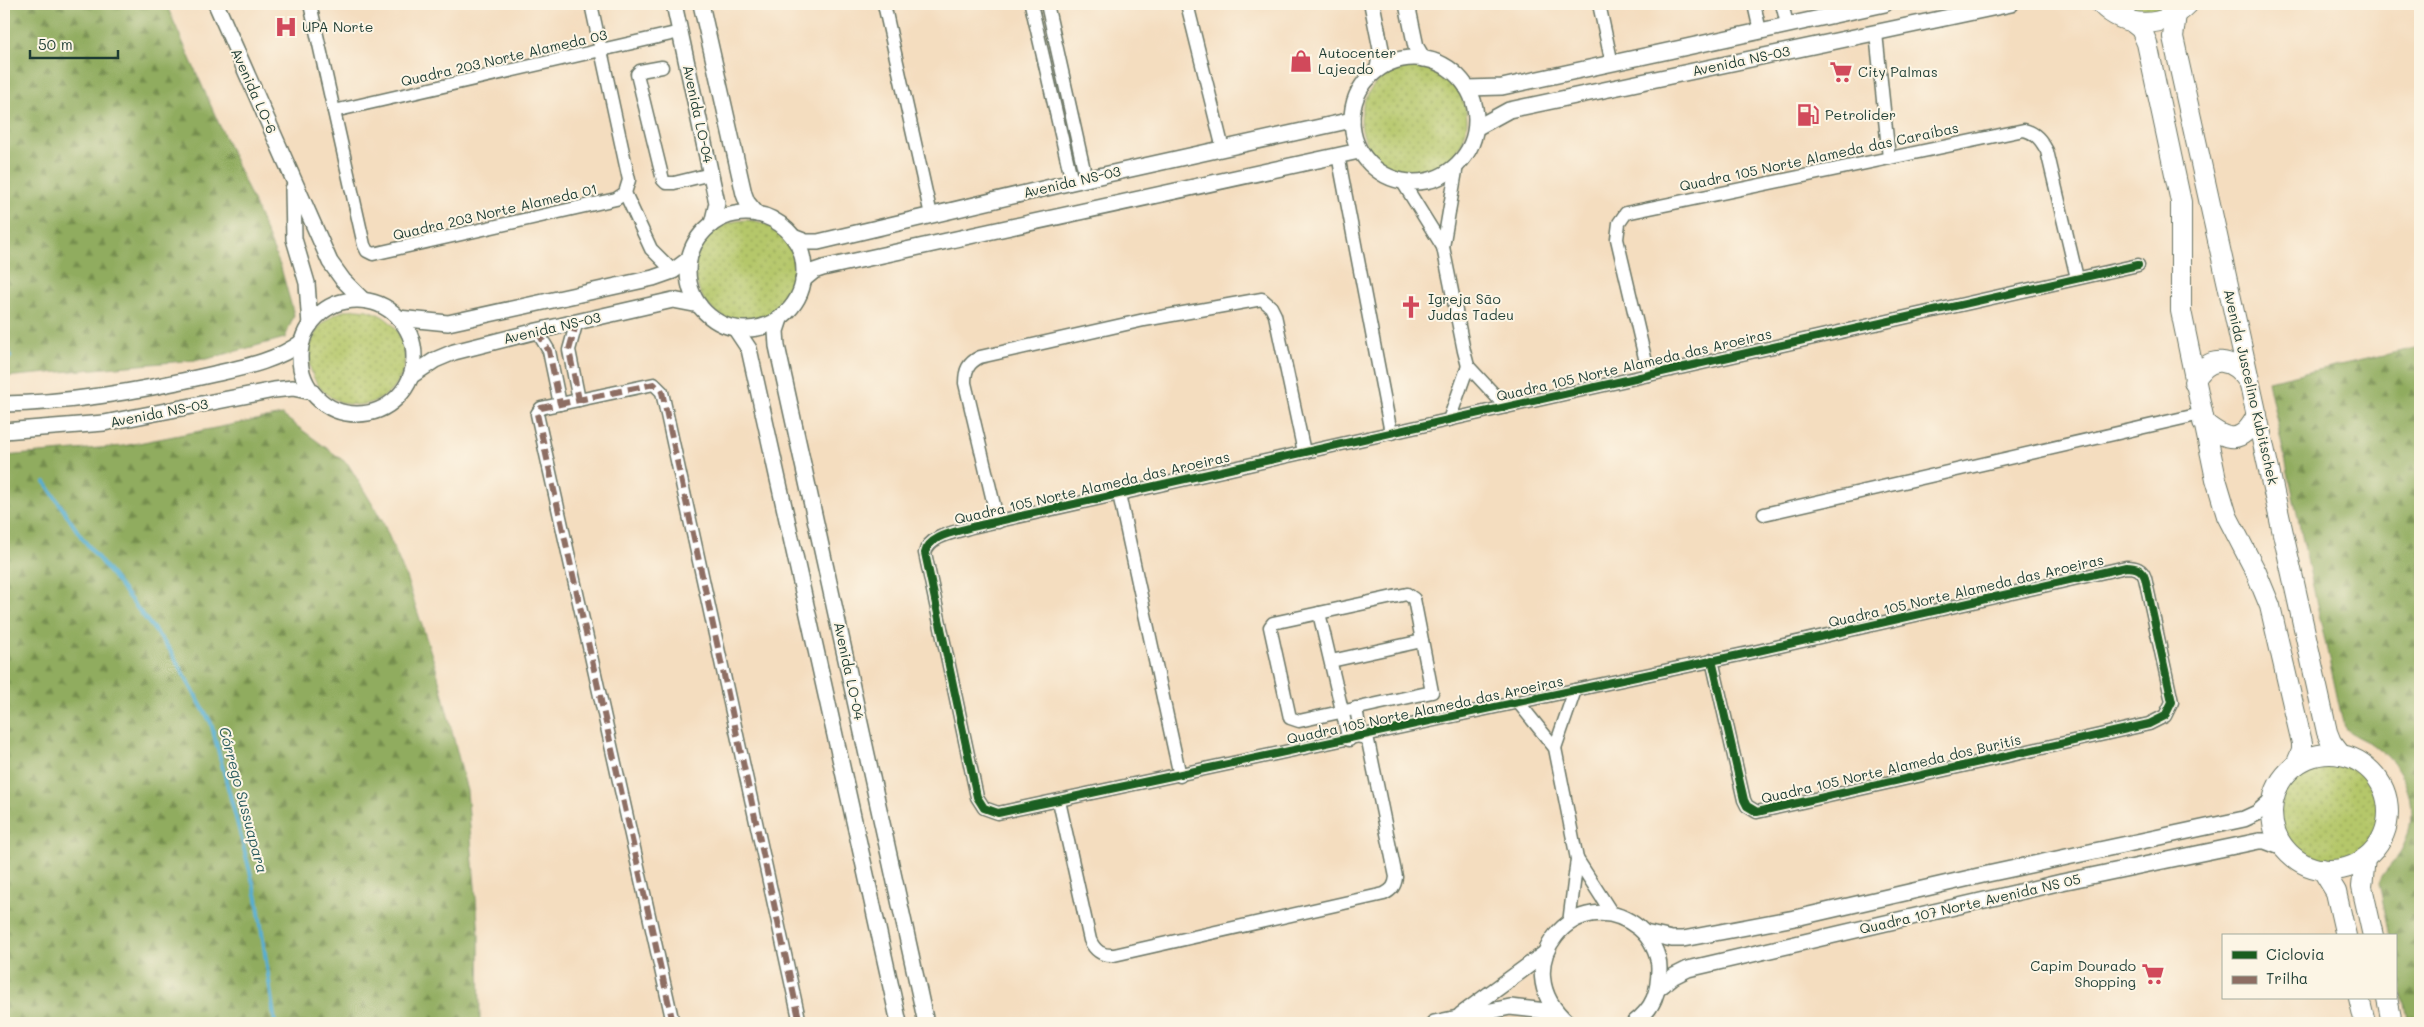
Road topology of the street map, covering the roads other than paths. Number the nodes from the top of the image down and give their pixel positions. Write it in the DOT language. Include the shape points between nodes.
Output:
graph roads {
  1 [pos="216,4"];
  2 [pos="310,4"];
  3 [pos="591,4"];
  4 [pos="674,4"];
  5 [pos="702,4"];
  6 [pos="884,4"];
  7 [pos="1031,4"];
  8 [pos="1047,4"];
  9 [pos="1187,4"];
  10 [pos="1372,4"];
  11 [pos="1407,4"];
  12 [pos="1599,4"];
  13 [pos="1754,4"];
  14 [pos="1782,4"];
  15 [pos="1885,4"];
  16 [pos="2011,4"];
  17 [pos="2101,4"];
  18 [pos="2182,9"];
  19 [pos="2131,21"];
  20 [pos="1787,24"];
  21 [pos="1760,31"];
  22 [pos="680,32"];
  23 [pos="1876,33"];
  24 [pos="601,51"];
  25 [pos="1423,59"];
  26 [pos="1612,64"];
  27 [pos="662,67"];
  28 [pos="1378,69"];
  29 [pos="1467,88"];
  30 [pos="334,111"];
  31 [pos="1352,120"];
  32 [pos="1476,128"];
  33 [pos="1222,149"];
  34 [pos="1359,151"];
  35 [pos="1338,155"];
  36 [pos="1889,158"];
  37 [pos="1457,165"];
  38 [pos="711,174"];
  39 [pos="292,177"];
  40 [pos="1079,180"];
  41 [pos="1402,181"];
  42 [pos="625,193"];
  43 [pos="757,214"];
  44 [pos="931,215"];
  45 [pos="712,224"];
  46 [pos="793,236"];
  47 [pos="1443,247"];
  48 [pos="689,259"];
  49 [pos="2138,265"];
  50 [pos="673,271"];
  51 [pos="2077,278"];
  52 [pos="803,280"];
  53 [pos="363,300"];
  54 [pos="699,306"];
  55 [pos="398,318"];
  56 [pos="780,319"];
  57 [pos="577,321"];
  58 [pos="310,325"];
  59 [pos="735,328"];
  60 [pos="537,331"];
  61 [pos="302,342"];
  62 [pos="1468,366"];
  63 [pos="1649,375"];
  64 [pos="411,376"];
  65 [pos="2194,382"];
  66 [pos="2250,384"];
  67 [pos="312,392"];
  68 [pos="579,400"];
  69 [pos="4,404"];
  70 [pos="560,404"];
  71 [pos="1506,406"];
  72 [pos="2257,415"];
  73 [pos="2202,418"];
  74 [pos="1449,420"];
  75 [pos="4,431"];
  76 [pos="1391,433"];
  77 [pos="1304,452"];
  78 [pos="1120,494"];
  79 [pos="1764,514"];
  80 [pos="998,522"];
  81 [pos="1319,613"];
  82 [pos="1422,640"];
  83 [pos="1712,660"];
  84 [pos="1331,661"];
  85 [pos="1575,690"];
  86 [pos="1518,702"];
  87 [pos="1356,708"];
  88 [pos="1343,710"];
  89 [pos="2160,720"];
  90 [pos="1359,738"];
  91 [pos="1555,748"];
  92 [pos="2342,755"];
  93 [pos="2296,765"];
  94 [pos="1180,776"];
  95 [pos="2274,798"];
  96 [pos="1059,801"];
  97 [pos="2286,849"];
  98 [pos="2365,858"];
  99 [pos="1577,859"];
  100 [pos="2322,869"];
  101 [pos="1612,915"];
  102 [pos="1569,923"];
  103 [pos="1645,933"];
  104 [pos="2346,934"];
  105 [pos="2372,934"];
  106 [pos="1544,954"];
  107 [pos="1659,988"];
  108 [pos="2359,1000"];
  109 [pos="2387,1000"];
  110 [pos="1555,1012"];
  111 [pos="1457,1018"];
  112 [pos="673,1023"];
  113 [pos="800,1023"];
  114 [pos="899,1023"];
  115 [pos="926,1023"];
  116 [pos="1437,1023"];
  117 [pos="1568,1023"];
  118 [pos="1634,1023"];
  119 [pos="2365,1023"];
  120 [pos="2392,1023"];
  1 -- 39 [label="street, Avenida LO-6"];
  2 -- 30 [label="street"];
  3 -- 24 [label="street"];
  4 -- 22 [label="street, Avenida LO-04"];
  5 -- 43 [label="street, Avenida LO-04" via="744,194"];
  6 -- 44 [label="street"];
  7 -- 40 [label="street"];
  8 -- 40 [label="street"];
  9 -- 33 [label="street"];
  10 -- 28 [label="street" via="1381,49"];
  11 -- 25 [label="street" via="1416,47"];
  12 -- 26 [label="street"];
  13 -- 21 [label="street"];
  14 -- 20 [label="street"];
  15 -- 20 [label="street, Avenida NS-03"];
  16 -- 23 [label="street, Avenida NS-03"];
  17 -- 19 [label="main road, Avenida Juscelino Kubitschek"];
  18 -- 19 [label="main road, Avenida Juscelino Kubitschek" via="2153,22"];
  18 -- 66 [label="main road, Avenida Juscelino Kubitschek" via="2173,37"];
  19 -- 65 [label="main road, Avenida Juscelino Kubitschek" via="2141,29 2147,43 2178,183 2182,215 2180,305"];
  20 -- 21 [label="street, Avenida NS-03"];
  21 -- 26 [label="street, Avenida NS-03"];
  22 -- 24 [label="street, Quadra 203 Norte Alameda 03"];
  22 -- 38 [label="street, Avenida LO-04"];
  23 -- 32 [label="street, Avenida NS-03" via="1510,110"];
  23 -- 36 [label="street"];
  24 -- 30 [label="street, Quadra 203 Norte Alameda 03"];
  24 -- 42 [label="street" via="629,180"];
  25 -- 28 [label="street" via="1402,61"];
  25 -- 29 [label="street" via="1437,62 1454,72"];
  26 -- 29 [label="street, Avenida NS-03" via="1502,87"];
  27 -- 38 [label="street" via="640,71 637,76 663,180 674,183"];
  28 -- 31 [label="street" via="1358,93"];
  29 -- 32 [label="street" via="1475,107"];
  30 -- 42 [label="street, Quadra 203 Norte Alameda 01" via="364,245 370,253 616,199"];
  31 -- 33 [label="street, Avenida NS-03"];
  31 -- 34 [label="street"];
  32 -- 37 [label="street" via="1470,147"];
  33 -- 40 [label="street, Avenida NS-03"];
  34 -- 35 [label="street"];
  34 -- 41 [label="street" via="1375,168"];
  35 -- 52 [label="street" via="823,268"];
  35 -- 76 [label="street"];
  36 -- 51 [label="street, Quadra 105 Norte Alameda das Caraíbas" via="2017,130 2032,132 2047,151"];
  36 -- 63 [label="street, Quadra 105 Norte Alameda das Caraíbas" via="1624,215 1617,229 1617,239"];
  37 -- 41 [label="street" via="1441,176 1422,182"];
  37 -- 47 [label="street"];
  38 -- 45 [label="street, Avenida LO-04" via="717,203"];
  39 -- 53 [label="street, Avenida LO-6" via="330,262"];
  39 -- 58 [label="street" via="294,239 309,291"];
  40 -- 44 [label="street, Avenida NS-03"];
  41 -- 47 [label="street"];
  42 -- 50 [label="street" via="651,249"];
  43 -- 45 [label="street, Avenida NS-03" via="733,214"];
  43 -- 46 [label="street, Avenida NS-03" via="775,221"];
  44 -- 46 [label="street, Avenida NS-03" via="818,242 806,242"];
  45 -- 48 [label="street, Avenida NS-03" via="698,238"];
  46 -- 52 [label="street, Avenida NS-03" via="802,256"];
  47 -- 62 [label="street"];
  48 -- 50 [label="street, Avenida NS-03"];
  48 -- 54 [label="street, Avenida NS-03" via="690,286"];
  49 -- 51 [label="street, Quadra 105 Norte Alameda das Aroeiras"];
  50 -- 55 [label="street, Avenida NS-03" via="448,323"];
  51 -- 63 [label="street, Quadra 105 Norte Alameda das Aroeiras"];
  52 -- 56 [label="street, Avenida NS-03" via="797,300"];
  53 -- 55 [label="street, Avenida NS-03" via="382,306"];
  53 -- 58 [label="street, Avenida NS-03" via="333,306"];
  54 -- 57 [label="street, Avenida NS-03" via="673,300"];
  54 -- 59 [label="street, Avenida NS-03" via="714,320"];
  55 -- 64 [label="street, Avenida NS-03" via="408,331 413,346"];
  56 -- 59 [label="street, Avenida NS-03" via="762,327"];
  56 -- 115 [label="street, Avenida LO-04" via="776,331 777,346"];
  57 -- 60 [label="street, Avenida NS-03"];
  57 -- 68 [label="street" via="569,350"];
  58 -- 61 [label="street, Avenida NS-03"];
  59 -- 114 [label="street, Avenida LO-04" via="749,349"];
  60 -- 64 [label="street, Avenida NS-03" via="454,352"];
  60 -- 70 [label="street" via="549,351"];
  61 -- 67 [label="street, Avenida NS-03" via="302,368"];
  61 -- 69 [label="street, Avenida NS-03" via="282,355 258,364 175,383 102,396"];
  62 -- 71 [label="street"];
  62 -- 74 [label="street"];
  63 -- 71 [label="street, Quadra 105 Norte Alameda das Aroeiras"];
  64 -- 67 [label="street, Avenida NS-03" via="392,402 366,413 351,414 335,409"];
  65 -- 66 [label="main road" via="2208,365 2224,362 2237,367"];
  65 -- 73 [label="main road, Avenida Juscelino Kubitschek"];
  66 -- 72 [label="main road, Avenida Juscelino Kubitschek"];
  67 -- 75 [label="street, Avenida NS-03" via="293,388 274,390 104,423"];
  68 -- 70 [label="street"];
  68 -- 113 [label="street" via="654,384 662,392"];
  70 -- 112 [label="street" via="541,408 537,414"];
  71 -- 74 [label="street, Quadra 105 Norte Alameda das Aroeiras"];
  72 -- 73 [label="main road" via="2249,430 2233,438 2219,435"];
  72 -- 92 [label="main road, Avenida Juscelino Kubitschek" via="2327,732"];
  73 -- 79 [label="street"];
  73 -- 93 [label="main road, Avenida Juscelino Kubitschek" via="2224,507 2270,606 2302,743"];
  74 -- 76 [label="street, Quadra 105 Norte Alameda das Aroeiras"];
  76 -- 77 [label="street, Quadra 105 Norte Alameda das Aroeiras"];
  77 -- 78 [label="street, Quadra 105 Norte Alameda das Aroeiras"];
  77 -- 80 [label="street" via="1275,314 1262,299 1144,320 980,357 966,370 965,383"];
  78 -- 80 [label="street, Quadra 105 Norte Alameda das Aroeiras"];
  78 -- 94 [label="street"];
  80 -- 96 [label="street, Quadra 105 Norte Alameda das Aroeiras" via="932,541 925,553 929,579 980,803 998,813"];
  81 -- 82 [label="street" via="1408,594 1414,600"];
  81 -- 84 [label="street"];
  81 -- 88 [label="street" via="1281,620 1270,627 1287,710 1290,718 1299,721"];
  82 -- 84 [label="street"];
  82 -- 87 [label="street" via="1432,692"];
  83 -- 85 [label="street, Quadra 105 Norte Alameda das Aroeiras"];
  83 -- 89 [label="street, Quadra 105 Norte Alameda dos Buritís" via="1744,800 1757,812"];
  83 -- 89 [label="street, Quadra 105 Norte Alameda das Aroeiras" via="2119,568 2137,568 2145,578 2172,696 2171,708"];
  84 -- 88 [label="street"];
  85 -- 86 [label="street, Quadra 105 Norte Alameda das Aroeiras"];
  85 -- 91 [label="street"];
  86 -- 90 [label="street, Quadra 105 Norte Alameda das Aroeiras"];
  86 -- 91 [label="street"];
  87 -- 88 [label="street"];
  87 -- 90 [label="street"];
  88 -- 90 [label="street"];
  90 -- 94 [label="street, Quadra 105 Norte Alameda das Aroeiras"];
  90 -- 96 [label="street" via="1396,877 1391,891 1114,955 1097,951 1090,940"];
  91 -- 99 [label="street"];
  92 -- 93 [label="main road" via="2316,756"];
  92 -- 98 [label="main road" via="2369,770 2381,785 2386,800 2385,830 2377,846"];
  93 -- 95 [label="main road" via="2283,778"];
  94 -- 96 [label="street, Quadra 105 Norte Alameda das Aroeiras"];
  95 -- 97 [label="main road" via="2274,824"];
  95 -- 103 [label="street, Quadra 107 Norte Avenida NS 05" via="2244,819 1983,874 1800,917 1683,938"];
  97 -- 100 [label="main road" via="2302,863"];
  97 -- 107 [label="street, Quadra 107 Norte Avenida NS 05" via="2259,841 2062,882 1688,969"];
  98 -- 100 [label="main road" via="2342,869"];
  98 -- 105 [label="main road" via="2361,881"];
  99 -- 101 [label="street"];
  99 -- 102 [label="street"];
  100 -- 104 [label="main road" via="2336,892"];
  101 -- 102 [label="street" via="1583,916"];
  101 -- 103 [label="street" via="1630,921"];
  102 -- 106 [label="street" via="1554,936"];
  103 -- 107 [label="street" via="1659,959"];
  106 -- 110 [label="street" via="1545,995"];
  106 -- 111 [label="street"];
  107 -- 118 [label="street" via="1653,1004"];
  108 -- 119 [label="main road"];
  109 -- 120 [label="main road"];
  110 -- 111 [label="street" via="1510,1007"];
  110 -- 117 [label="street"];
  111 -- 116 [label="street"];
}
